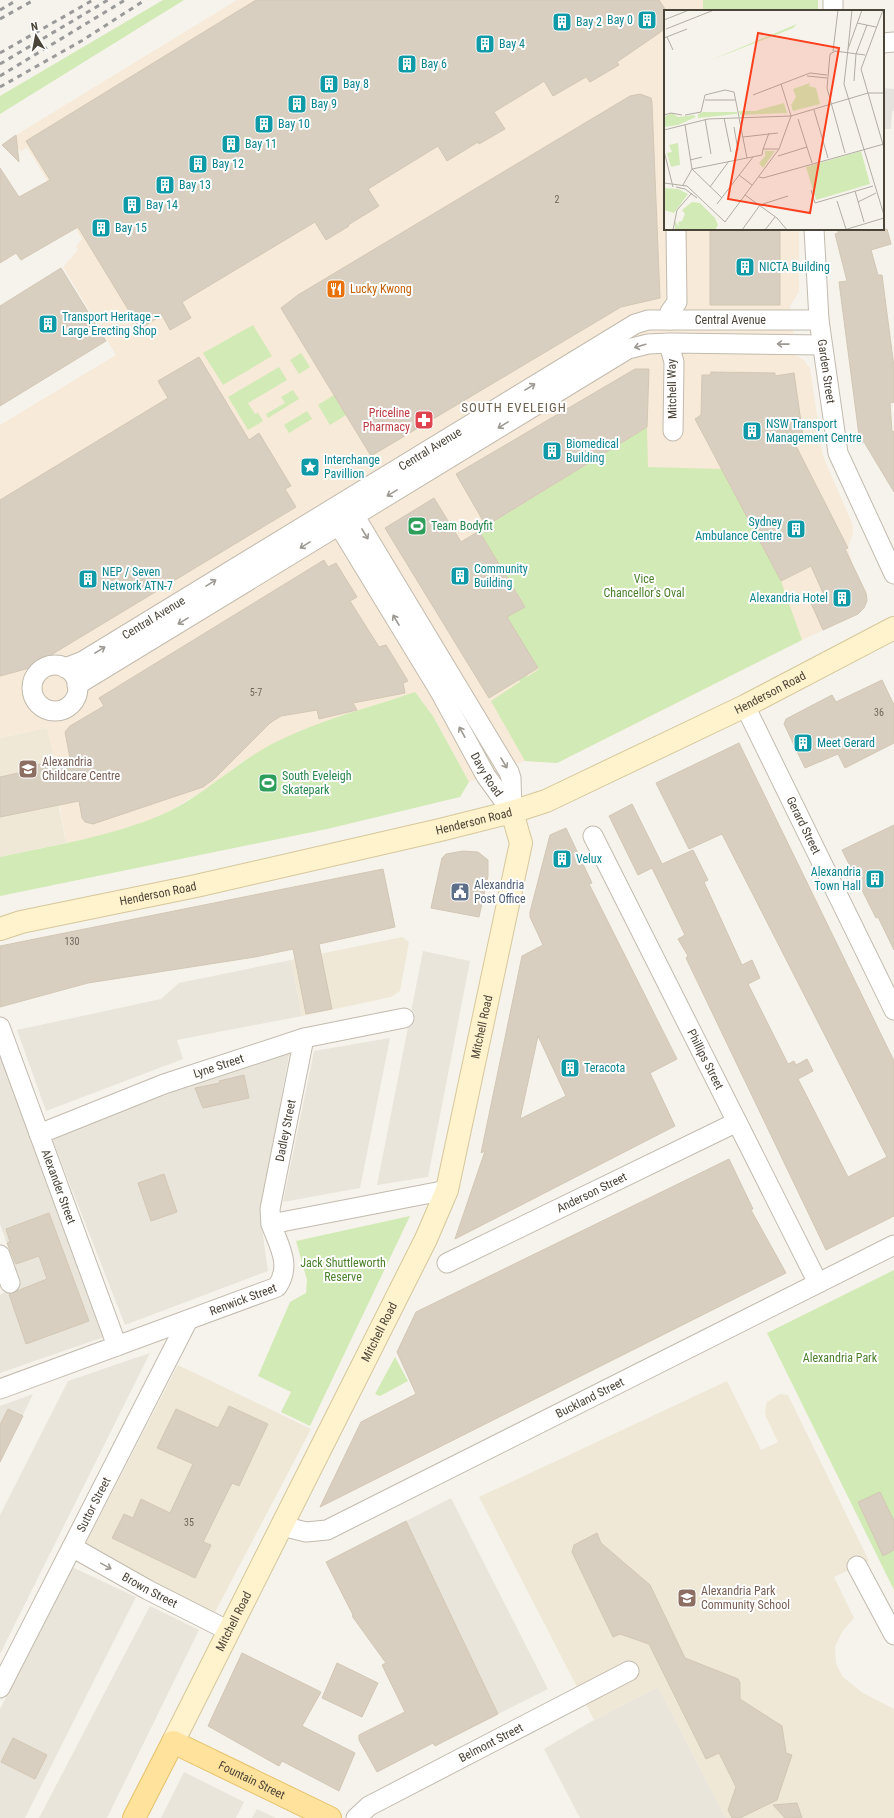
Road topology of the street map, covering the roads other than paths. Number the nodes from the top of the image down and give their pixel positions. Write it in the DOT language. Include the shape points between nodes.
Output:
graph roads {
  1 [pos="894,42"];
  2 [pos="884,43"];
  3 [pos="676,230"];
  4 [pos="814,230"];
  5 [pos="670,320"];
  6 [pos="819,320"];
  7 [pos="822,345"];
  8 [pos="670,348"];
  9 [pos="673,432"];
  10 [pos="342,513"];
  11 [pos="894,574"];
  12 [pos="894,628"];
  13 [pos="65,668"];
  14 [pos="77,685"];
  15 [pos="745,706"];
  16 [pos="512,812"];
  17 [pos="593,836"];
  18 [pos="11,921"];
  19 [pos="0,929"];
  20 [pos="894,1010"];
  21 [pos="404,1018"];
  22 [pos="0,1027"];
  23 [pos="304,1038"];
  24 [pos="737,1122"];
  25 [pos="39,1134"];
  26 [pos="446,1190"];
  27 [pos="271,1224"];
  28 [pos="894,1245"];
  29 [pos="0,1255"];
  30 [pos="447,1263"];
  31 [pos="10,1283"];
  32 [pos="818,1283"];
  33 [pos="188,1320"];
  34 [pos="117,1346"];
  35 [pos="0,1389"];
  36 [pos="282,1526"];
  37 [pos="72,1547"];
  38 [pos="857,1566"];
  39 [pos="229,1631"];
  40 [pos="894,1635"];
  41 [pos="629,1672"];
  42 [pos="0,1688"];
  43 [pos="173,1742"];
  44 [pos="134,1818"];
  45 [pos="330,1818"];
  46 [pos="356,1818"];
  1 -- 2 [label="street"];
  3 -- 5 [label="street" via="677,302 670,312"];
  4 -- 6 [label="street, Garden Street"];
  5 -- 6 [label="street, Central Avenue"];
  10 -- 5 [label="street, Central Avenue, one-way" via="617,334 648,320"];
  6 -- 7 [label="street, Garden Street"];
  7 -- 10 [label="street, Central Avenue, one-way" via="670,343 648,344 628,350"];
  7 -- 11 [label="street, Garden Street" via="838,453"];
  8 -- 9 [label="street, Mitchell Way" via="674,362"];
  13 -- 10 [label="street, Central Avenue, one-way" via="83,661"];
  10 -- 14 [label="street, Central Avenue, one-way"];
  10 -- 16 [label="street, Davy Road" via="424,648 486,776"];
  12 -- 15 [label="main road, Henderson Road"];
  13 -- 14 [label="street" via="73,675"];
  13 -- 14 [label="street" via="49,666 40,672 32,686 36,701 50,710 66,708 76,696"];
  15 -- 16 [label="main road, Henderson Road" via="546,801"];
  15 -- 20 [label="street, Gerard Street"];
  16 -- 18 [label="main road, Henderson Road" via="204,884"];
  16 -- 26 [label="main road, Mitchell Road" via="521,843"];
  17 -- 24 [label="street, Phillips Street"];
  18 -- 19 [label="main road, Henderson Road"];
  21 -- 23 [label="street, Lyne Street"];
  22 -- 25 [label="street, Alexander Street"];
  23 -- 25 [label="street, Lyne Street" via="164,1084"];
  23 -- 27 [label="street, Dadley Street" via="270,1209"];
  24 -- 30 [label="street, Anderson Street"];
  24 -- 32 [label="street, Phillips Street"];
  25 -- 34 [label="street, Alexander Street"];
  26 -- 27 [label="street"];
  26 -- 36 [label="main road, Mitchell Road" via="426,1239"];
  27 -- 33 [label="street, Renwick Street" via="284,1260 284,1278 277,1287"];
  28 -- 32 [label="street, Buckland Street"];
  29 -- 31 [label="street"];
  32 -- 36 [label="street, Buckland Street" via="327,1530 306,1532"];
  33 -- 34 [label="street, Renwick Street"];
  33 -- 37 [label="street, Suttor Street"];
  34 -- 35 [label="street, Renwick Street"];
  36 -- 39 [label="main road, Mitchell Road"];
  37 -- 39 [label="street, Brown Street, one-way" via="148,1590"];
  37 -- 42 [label="street, Suttor Street"];
  38 -- 40 [label="street"];
  39 -- 43 [label="main road, Mitchell Road"];
  41 -- 46 [label="street, Belmont Street" via="369,1806"];
  43 -- 44 [label="main road, Mitchell Road"];
  43 -- 45 [label="main road, Fountain Street"];
}
